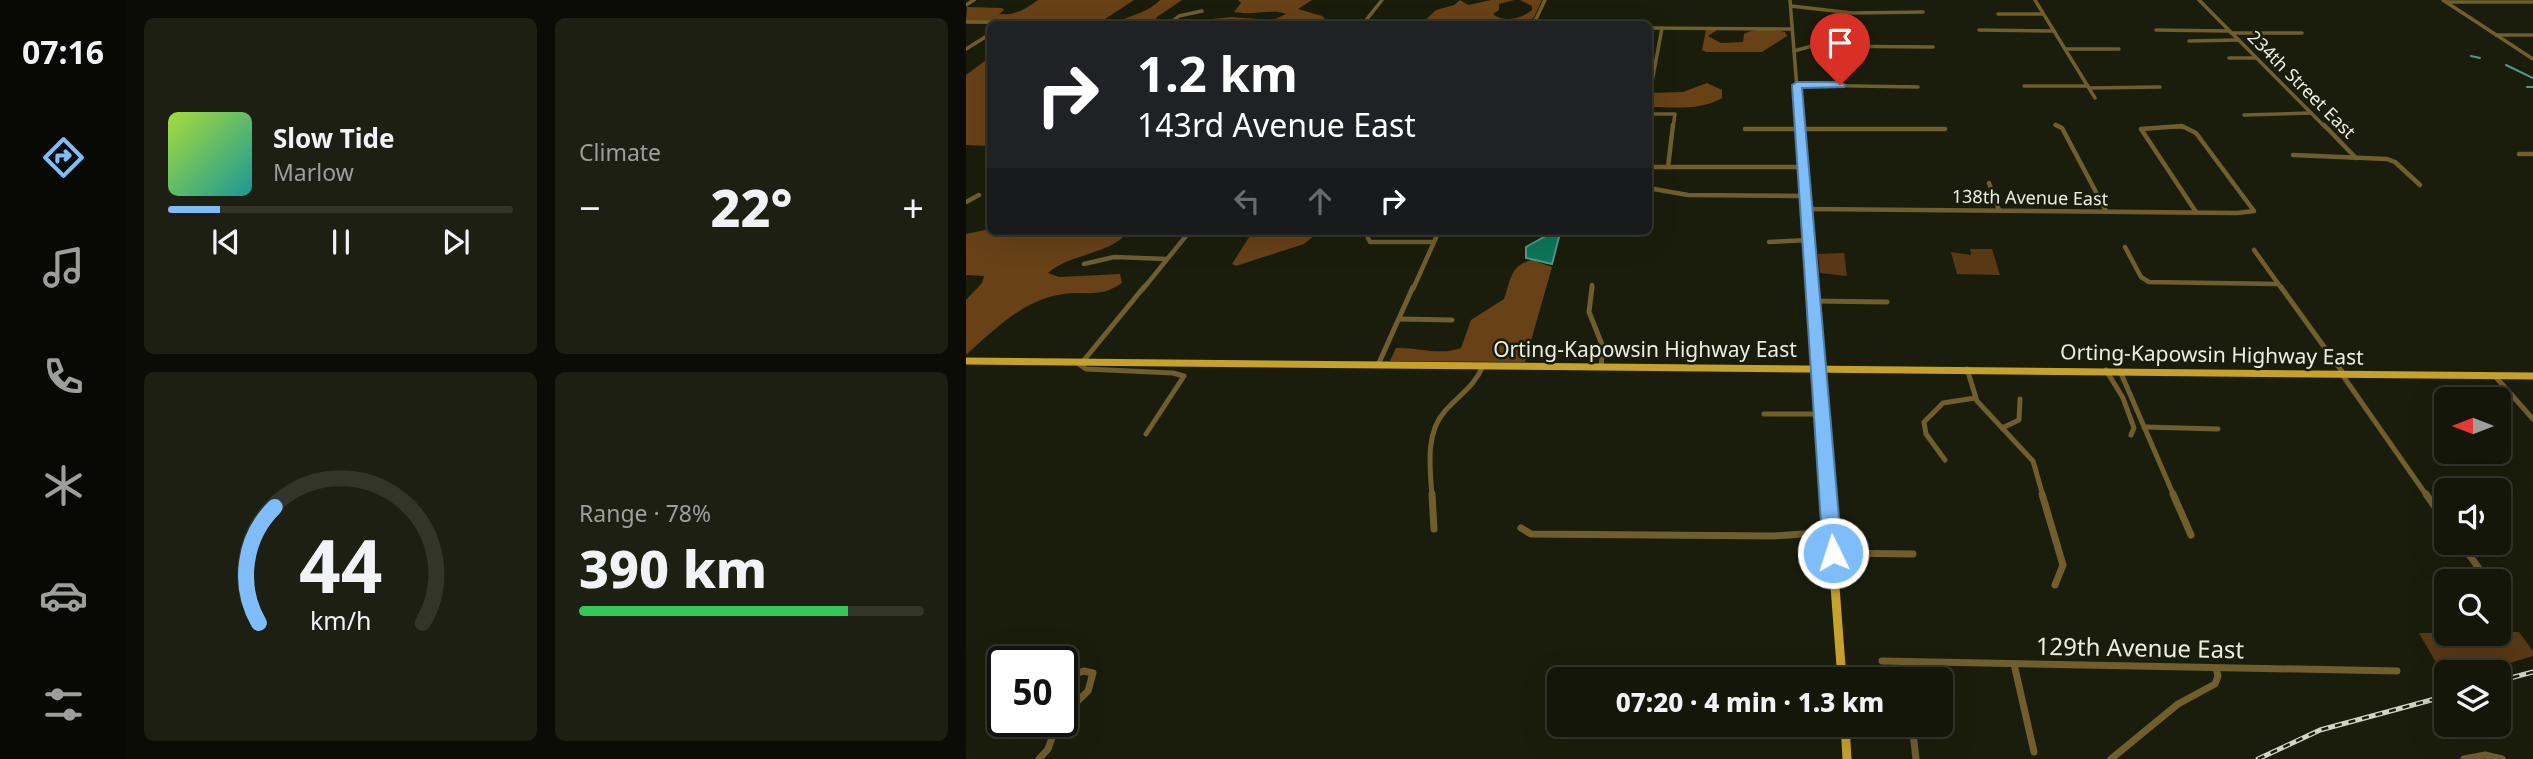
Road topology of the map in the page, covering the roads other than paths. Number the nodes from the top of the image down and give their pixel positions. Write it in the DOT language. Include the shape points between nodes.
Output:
graph roads {
  1 [pos="974,0"];
  2 [pos="1382,0"];
  3 [pos="1545,0"];
  4 [pos="2035,0"];
  5 [pos="2200,0"];
  6 [pos="2445,1"];
  7 [pos="2533,2"];
  8 [pos="1790,3"];
  9 [pos="966,5"];
  10 [pos="1202,11"];
  11 [pos="1923,12"];
  12 [pos="1998,14"];
  13 [pos="2043,14"];
  14 [pos="1174,21"];
  15 [pos="1365,21"];
  16 [pos="1533,21"];
  17 [pos="966,22"];
  18 [pos="987,23"];
  19 [pos="1652,28"];
  20 [pos="1662,28"];
  21 [pos="1792,29"];
  22 [pos="1979,30"];
  23 [pos="2156,30"];
  24 [pos="2054,31"];
  25 [pos="2230,32"];
  26 [pos="2302,33"];
  27 [pos="2496,35"];
  28 [pos="2533,35"];
  29 [pos="987,36"];
  30 [pos="2239,40"];
  31 [pos="2189,41"];
  32 [pos="1933,47"];
  33 [pos="966,49"];
  34 [pos="2065,49"];
  35 [pos="2119,49"];
  36 [pos="1794,51"];
  37 [pos="2229,58"];
  38 [pos="2256,58"];
  39 [pos="2533,59"];
  40 [pos="1652,82"];
  41 [pos="1797,85"];
  42 [pos="2024,86"];
  43 [pos="1918,87"];
  44 [pos="2088,87"];
  45 [pos="2160,88"];
  46 [pos="2095,99"];
  47 [pos="2311,113"];
  48 [pos="1652,114"];
  49 [pos="2244,115"];
  50 [pos="2055,125"];
  51 [pos="1745,129"];
  52 [pos="1800,129"];
  53 [pos="1945,129"];
  54 [pos="2519,154"];
  55 [pos="2533,154"];
  56 [pos="2293,155"];
  57 [pos="2356,158"];
  58 [pos="1652,167"];
  59 [pos="1668,167"];
  60 [pos="1803,167"];
  61 [pos="1989,183"];
  62 [pos="2420,185"];
  63 [pos="1652,190"];
  64 [pos="979,195"];
  65 [pos="1805,196"];
  66 [pos="966,202"];
  67 [pos="1806,209"];
  68 [pos="1999,210"];
  69 [pos="2106,211"];
  70 [pos="2196,212"];
  71 [pos="1187,235"];
  72 [pos="1437,235"];
  73 [pos="1368,238"];
  74 [pos="1809,240"];
  75 [pos="1434,242"];
  76 [pos="1769,242"];
  77 [pos="2125,247"];
  78 [pos="2255,250"];
  79 [pos="1167,259"];
  80 [pos="1084,264"];
  81 [pos="2278,284"];
  82 [pos="1592,285"];
  83 [pos="1814,301"];
  84 [pos="1887,302"];
  85 [pos="1400,319"];
  86 [pos="1452,320"];
  87 [pos="966,361"];
  88 [pos="1081,362"];
  89 [pos="1378,365"];
  90 [pos="1483,366"];
  91 [pos="1601,366"];
  92 [pos="1819,367"];
  93 [pos="1967,369"];
  94 [pos="2106,370"];
  95 [pos="2120,371"];
  96 [pos="2342,373"];
  97 [pos="2494,375"];
  98 [pos="2533,376"];
  99 [pos="1975,398"];
  100 [pos="2020,399"];
  101 [pos="1764,414"];
  102 [pos="1823,414"];
  103 [pos="2533,419"];
  104 [pos="2144,427"];
  105 [pos="2003,428"];
  106 [pos="2218,429"];
  107 [pos="1146,434"];
  108 [pos="2131,435"];
  109 [pos="1945,460"];
  110 [pos="2434,506"];
  111 [pos="1521,528"];
  112 [pos="1434,530"];
  113 [pos="1831,532"];
  114 [pos="2191,535"];
  115 [pos="1833,553"];
  116 [pos="1913,554"];
  117 [pos="2055,585"];
  118 [pos="1882,661"];
  119 [pos="1903,662"];
  120 [pos="2014,664"];
  121 [pos="1841,667"];
  122 [pos="1904,667"];
  123 [pos="2216,668"];
  124 [pos="2397,671"];
  125 [pos="1078,673"];
  126 [pos="1078,700"];
  127 [pos="1052,737"];
  128 [pos="1846,737"];
  129 [pos="1913,737"];
  130 [pos="2034,752"];
  131 [pos="1039,759"];
  132 [pos="1847,759"];
  133 [pos="1916,759"];
  134 [pos="2111,759"];
  135 [pos="2464,759"];
  136 [pos="2502,759"];
  1 -- 9 [label="street"];
  2 -- 15 [label="street"];
  3 -- 16 [label="street"];
  4 -- 13 [label="street"];
  5 -- 25 [label="street, 234th Street East"];
  6 -- 7 [label="street"];
  6 -- 27 [label="street"];
  8 -- 11 [label="street" via="1852,13"];
  8 -- 21 [label="street"];
  10 -- 14 [label="street"];
  12 -- 13 [label="street"];
  13 -- 24 [label="street"];
  17 -- 18 [label="street"];
  19 -- 20 [label="street"];
  20 -- 21 [label="street"];
  20 -- 40 [label="street"];
  21 -- 36 [label="street"];
  22 -- 24 [label="street"];
  23 -- 25 [label="street"];
  24 -- 34 [label="street"];
  25 -- 26 [label="street"];
  25 -- 30 [label="street, 234th Street East"];
  27 -- 28 [label="street"];
  27 -- 39 [label="street"];
  29 -- 33 [label="street"];
  30 -- 31 [label="street"];
  30 -- 38 [label="street, 234th Street East"];
  32 -- 36 [label="street" via="1812,46"];
  34 -- 35 [label="street"];
  34 -- 44 [label="street"];
  36 -- 41 [label="street"];
  37 -- 38 [label="street"];
  38 -- 47 [label="street, 234th Street East"];
  41 -- 43 [label="street"];
  41 -- 52 [label="street"];
  42 -- 44 [label="street"];
  44 -- 45 [label="street"];
  44 -- 46 [label="street"];
  47 -- 49 [label="street"];
  47 -- 57 [label="street, 234th Street East"];
  48 -- 59 [label="street" via="1675,114"];
  50 -- 69 [label="street" via="2062,128"];
  51 -- 52 [label="street"];
  52 -- 53 [label="street"];
  52 -- 60 [label="street"];
  54 -- 55 [label="street"];
  56 -- 57 [label="street" via="2324,160"];
  57 -- 62 [label="street" via="2389,159"];
  58 -- 59 [label="street"];
  59 -- 60 [label="street"];
  60 -- 65 [label="street"];
  61 -- 68 [label="street"];
  63 -- 65 [label="street"];
  64 -- 66 [label="street"];
  65 -- 67 [label="street"];
  67 -- 68 [label="street, 138th Avenue East"];
  67 -- 74 [label="street"];
  68 -- 69 [label="street, 138th Avenue East"];
  69 -- 70 [label="street, 138th Avenue East"];
  70 -- 70 [label="street, 138th Avenue East" via="2141,128 2189,128 2196,133 2254,211"];
  71 -- 79 [label="street"];
  72 -- 75 [label="street"];
  73 -- 75 [label="street" via="1370,242"];
  74 -- 76 [label="street"];
  74 -- 83 [label="street"];
  75 -- 85 [label="street"];
  77 -- 81 [label="street" via="2140,277 2147,281"];
  78 -- 81 [label="street"];
  79 -- 80 [label="street" via="1114,257"];
  79 -- 88 [label="street"];
  81 -- 96 [label="street"];
  82 -- 91 [label="street" via="1589,312 1603,347"];
  83 -- 84 [label="street"];
  83 -- 92 [label="street"];
  85 -- 86 [label="street"];
  85 -- 89 [label="street"];
  87 -- 88 [label="main road, Orting-Kapowsin Highway East"];
  88 -- 89 [label="main road, Orting-Kapowsin Highway East"];
  88 -- 107 [label="street" via="1080,367 1086,369 1184,376"];
  89 -- 90 [label="main road, Orting-Kapowsin Highway East"];
  90 -- 91 [label="main road, Orting-Kapowsin Highway East"];
  90 -- 112 [label="street" via="1473,388 1433,429"];
  91 -- 92 [label="main road, Orting-Kapowsin Highway East"];
  92 -- 93 [label="main road, Orting-Kapowsin Highway East"];
  92 -- 102 [label="main road"];
  93 -- 94 [label="main road, Orting-Kapowsin Highway East"];
  93 -- 99 [label="street"];
  94 -- 95 [label="main road, Orting-Kapowsin Highway East"];
  94 -- 108 [label="street" via="2130,414"];
  95 -- 96 [label="main road, Orting-Kapowsin Highway East"];
  95 -- 104 [label="street"];
  96 -- 97 [label="main road, Orting-Kapowsin Highway East"];
  96 -- 110 [label="street"];
  97 -- 98 [label="main road, Orting-Kapowsin Highway East"];
  97 -- 103 [label="street"];
  99 -- 105 [label="street"];
  99 -- 109 [label="street" via="1943,403 1924,422 1926,434"];
  100 -- 105 [label="street" via="2020,420"];
  101 -- 102 [label="street"];
  102 -- 113 [label="main road"];
  104 -- 106 [label="street"];
  104 -- 114 [label="street"];
  105 -- 117 [label="street" via="2033,461 2062,559"];
  111 -- 113 [label="street" via="1531,534 1774,536"];
  113 -- 115 [label="main road"];
  115 -- 116 [label="street"];
  115 -- 121 [label="main road"];
  118 -- 119 [label="street, 129th Avenue East"];
  119 -- 120 [label="street, 129th Avenue East"];
  119 -- 122 [label="street"];
  120 -- 123 [label="street, 129th Avenue East"];
  120 -- 130 [label="street"];
  123 -- 124 [label="street, 129th Avenue East"];
  123 -- 134 [label="street" via="2215,684 2178,704"];
  125 -- 126 [label="street" via="1093,673 1094,679"];
  127 -- 131 [label="street"];
  128 -- 132 [label="main road"];
  129 -- 133 [label="street"];
  135 -- 136 [label="street" via="2485,755"];
}
